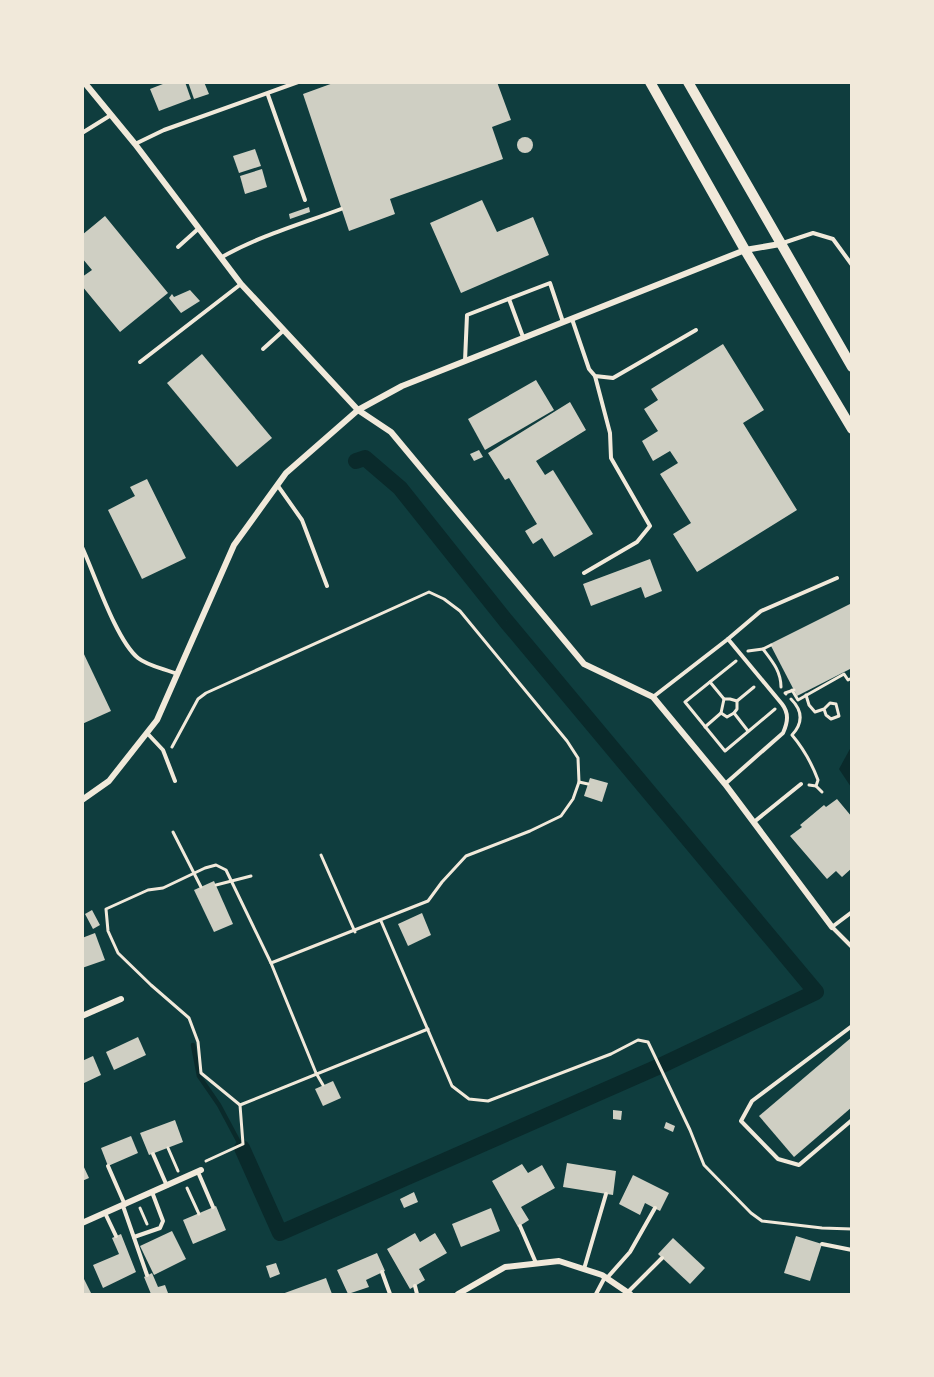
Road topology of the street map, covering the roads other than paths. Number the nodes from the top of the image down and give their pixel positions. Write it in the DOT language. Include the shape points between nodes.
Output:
graph roads {
  1 [pos="84,82"];
  2 [pos="298,82"];
  3 [pos="650,82"];
  4 [pos="688,82"];
  5 [pos="268,94"];
  6 [pos="111,115"];
  7 [pos="82,133"];
  8 [pos="135,144"];
  9 [pos="304,200"];
  10 [pos="341,209"];
  11 [pos="198,229"];
  12 [pos="780,244"];
  13 [pos="178,247"];
  14 [pos="745,250"];
  15 [pos="222,257"];
  16 [pos="852,265"];
  17 [pos="241,284"];
  18 [pos="509,299"];
  19 [pos="572,319"];
  20 [pos="563,322"];
  21 [pos="285,329"];
  22 [pos="696,330"];
  23 [pos="523,338"];
  24 [pos="263,349"];
  25 [pos="465,361"];
  26 [pos="140,362"];
  27 [pos="852,367"];
  28 [pos="596,376"];
  29 [pos="358,410"];
  30 [pos="852,429"];
  31 [pos="277,485"];
  32 [pos="82,547"];
  33 [pos="584,573"];
  34 [pos="837,578"];
  35 [pos="327,586"];
  36 [pos="728,639"];
  37 [pos="178,674"];
  38 [pos="653,697"];
  39 [pos="147,733"];
  40 [pos="175,781"];
  41 [pos="724,783"];
  42 [pos="801,784"];
  43 [pos="82,800"];
  44 [pos="754,822"];
  45 [pos="852,912"];
  46 [pos="832,927"];
  47 [pos="852,946"];
  48 [pos="121,999"];
  49 [pos="82,1016"];
  50 [pos="852,1026"];
  51 [pos="852,1120"];
  52 [pos="153,1154"];
  53 [pos="108,1166"];
  54 [pos="199,1171"];
  55 [pos="167,1186"];
  56 [pos="152,1192"];
  57 [pos="606,1194"];
  58 [pos="124,1205"];
  59 [pos="213,1207"];
  60 [pos="655,1208"];
  61 [pos="105,1213"];
  62 [pos="82,1222"];
  63 [pos="520,1226"];
  64 [pos="116,1236"];
  65 [pos="134,1237"];
  66 [pos="822,1244"];
  67 [pos="852,1251"];
  68 [pos="662,1258"];
  69 [pos="536,1264"];
  70 [pos="584,1269"];
  71 [pos="382,1272"];
  72 [pos="147,1275"];
  73 [pos="606,1277"];
  74 [pos="415,1286"];
  75 [pos="629,1293"];
  76 [pos="390,1294"];
  77 [pos="417,1294"];
  78 [pos="462,1294"];
  79 [pos="596,1294"];
  1 -- 6 [label="street"];
  2 -- 5 [label="lane"];
  3 -- 14 [label="main road"];
  4 -- 12 [label="main road"];
  5 -- 8 [label="lane"];
  5 -- 9 [label="lane"];
  6 -- 7 [label="lane"];
  6 -- 8 [label="street"];
  8 -- 11 [label="street"];
  10 -- 15 [label="lane" via="251,241"];
  11 -- 13 [label="lane"];
  11 -- 15 [label="street"];
  12 -- 14 [label="street"];
  12 -- 16 [label="lane" via="813,232 833,239"];
  12 -- 27 [label="main road"];
  14 -- 19 [label="street"];
  14 -- 30 [label="main road"];
  15 -- 17 [label="street"];
  17 -- 21 [label="street"];
  17 -- 26 [label="lane"];
  18 -- 20 [label="lane" via="550,284"];
  18 -- 23 [label="lane"];
  18 -- 25 [label="lane" via="467,315"];
  19 -- 20 [label="street"];
  19 -- 28 [label="lane" via="589,369"];
  20 -- 23 [label="street"];
  21 -- 24 [label="lane"];
  21 -- 29 [label="street"];
  22 -- 28 [label="lane" via="613,378"];
  23 -- 25 [label="street"];
  25 -- 29 [label="street" via="402,386"];
  28 -- 33 [label="lane" via="610,433 610,458 650,526 637,542"];
  29 -- 31 [label="street"];
  29 -- 38 [label="street" via="391,432 584,664"];
  31 -- 35 [label="lane" via="302,520"];
  31 -- 37 [label="street" via="234,545"];
  32 -- 37 [label="lane" via="128,649 141,660"];
  34 -- 36 [label="lane" via="761,611"];
  36 -- 38 [label="lane"];
  36 -- 41 [label="lane" via="786,709 788,722 783,733"];
  37 -- 39 [label="street"];
  38 -- 41 [label="street"];
  39 -- 40 [label="lane" via="163,750"];
  39 -- 43 [label="street" via="110,781"];
  41 -- 44 [label="street"];
  42 -- 44 [label="lane"];
  44 -- 46 [label="street"];
  45 -- 46 [label="lane"];
  46 -- 47 [label="lane"];
  48 -- 49 [label="street"];
  50 -- 51 [label="lane" via="752,1101 741,1121 778,1159 799,1165"];
  52 -- 55 [label="lane"];
  53 -- 58 [label="lane"];
  54 -- 55 [label="street"];
  54 -- 59 [label="lane"];
  55 -- 56 [label="street"];
  56 -- 58 [label="street"];
  56 -- 65 [label="lane" via="163,1221 160,1228"];
  57 -- 70 [label="lane"];
  58 -- 61 [label="street"];
  58 -- 65 [label="lane"];
  60 -- 73 [label="lane" via="630,1252"];
  61 -- 62 [label="street"];
  61 -- 64 [label="lane"];
  63 -- 69 [label="lane"];
  65 -- 72 [label="lane"];
  66 -- 67 [label="lane"];
  68 -- 75 [label="lane"];
  69 -- 70 [label="street" via="559,1261"];
  69 -- 78 [label="street" via="505,1267"];
  70 -- 73 [label="street"];
  71 -- 76 [label="lane"];
  73 -- 75 [label="street"];
  73 -- 79 [label="lane"];
  74 -- 77 [label="lane"];
}
